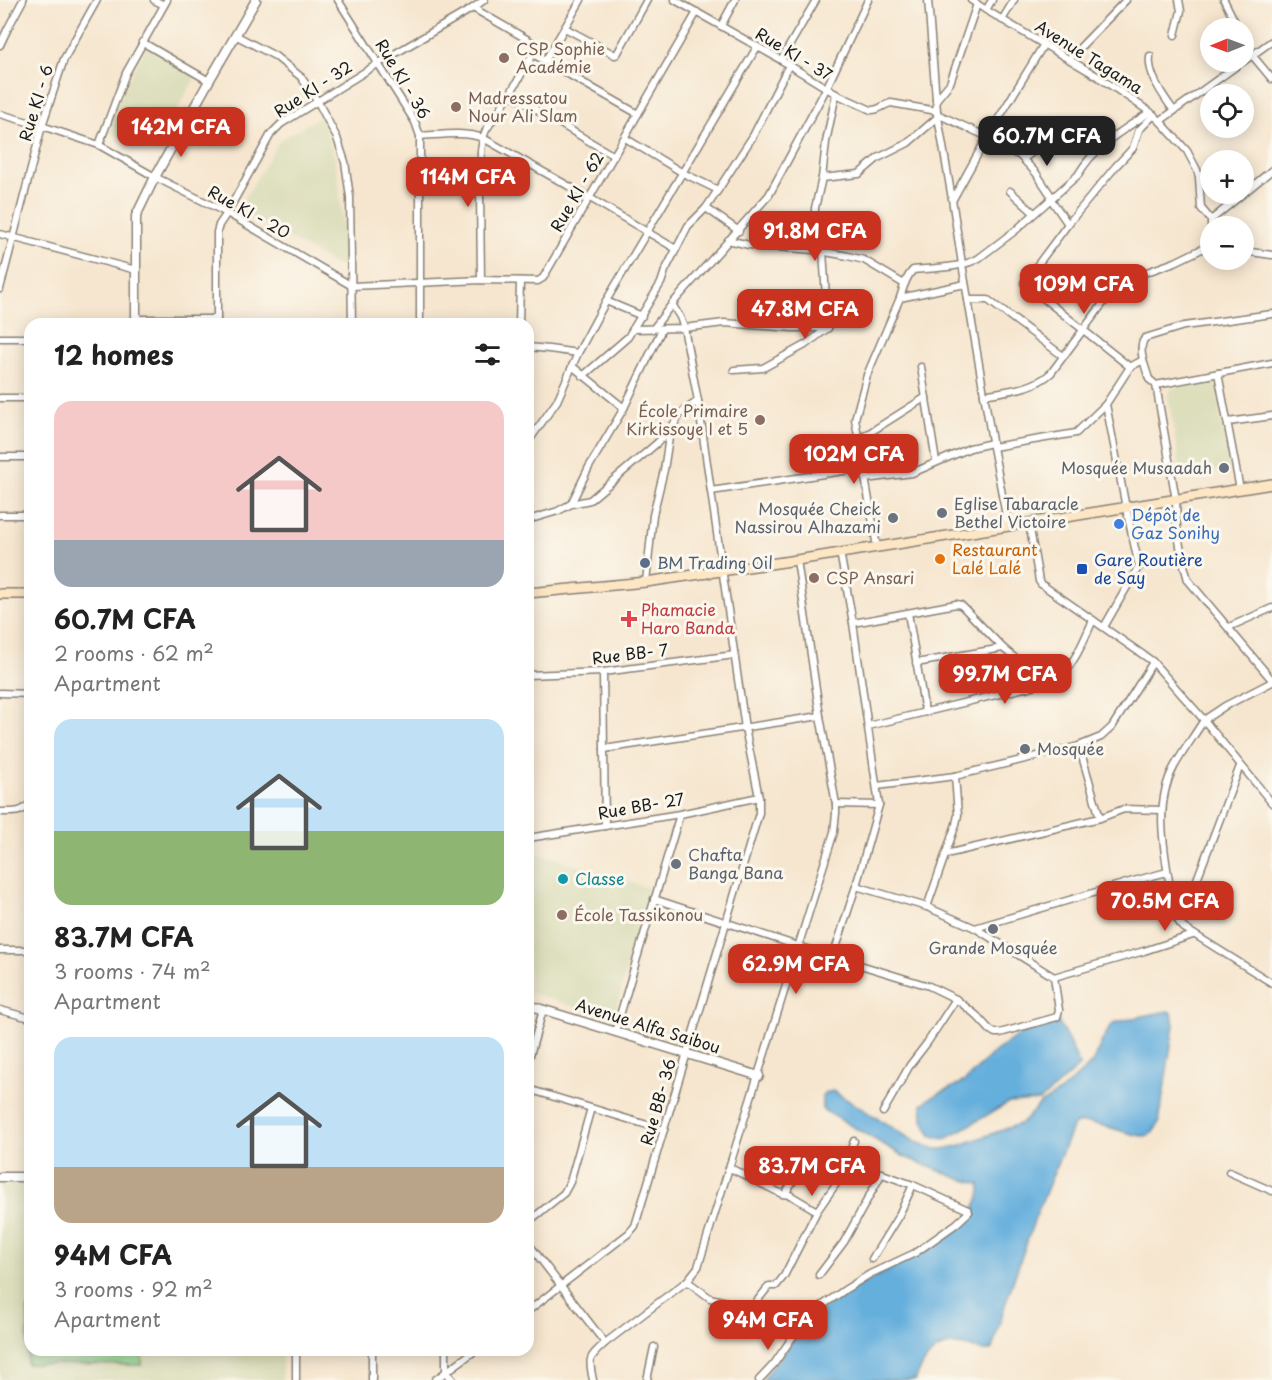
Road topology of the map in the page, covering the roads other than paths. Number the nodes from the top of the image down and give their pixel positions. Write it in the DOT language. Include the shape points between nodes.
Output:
graph roads {
  1 [pos="23,0"];
  2 [pos="97,0"];
  3 [pos="154,0"];
  4 [pos="256,0"];
  5 [pos="338,0"];
  6 [pos="484,0"];
  7 [pos="581,0"];
  8 [pos="648,0"];
  9 [pos="675,0"];
  10 [pos="735,0"];
  11 [pos="816,0"];
  12 [pos="868,0"];
  13 [pos="928,0"];
  14 [pos="992,0"];
  15 [pos="1014,0"];
  16 [pos="1126,0"];
  17 [pos="1179,0"];
  18 [pos="1224,0"];
  19 [pos="974,2"];
  20 [pos="165,3"];
  21 [pos="473,8"];
  22 [pos="986,10"];
  23 [pos="697,12"];
  24 [pos="1233,18"];
  25 [pos="1002,20"];
  26 [pos="721,26"];
  27 [pos="565,28"];
  28 [pos="235,35"];
  29 [pos="1175,35"];
  30 [pos="1272,41"];
  31 [pos="142,42"];
  32 [pos="1044,44"];
  33 [pos="0,45"];
  34 [pos="757,47"];
  35 [pos="533,54"];
  36 [pos="1254,54"];
  37 [pos="1150,56"];
  38 [pos="1254,57"];
  39 [pos="1069,59"];
  40 [pos="781,60"];
  41 [pos="545,61"];
  42 [pos="379,63"];
  43 [pos="789,65"];
  44 [pos="1228,72"];
  45 [pos="1272,79"];
  46 [pos="209,81"];
  47 [pos="826,89"];
  48 [pos="510,94"];
  49 [pos="836,94"];
  50 [pos="936,101"];
  51 [pos="318,102"];
  52 [pos="1174,111"];
  53 [pos="1152,113"];
  54 [pos="0,114"];
  55 [pos="638,114"];
  56 [pos="937,114"];
  57 [pos="1160,121"];
  58 [pos="42,126"];
  59 [pos="420,136"];
  60 [pos="483,138"];
  61 [pos="625,138"];
  62 [pos="987,139"];
  63 [pos="99,145"];
  64 [pos="1085,146"];
  65 [pos="1041,148"];
  66 [pos="1094,154"];
  67 [pos="614,156"];
  68 [pos="1023,159"];
  69 [pos="1272,170"];
  70 [pos="682,172"];
  71 [pos="155,177"];
  72 [pos="822,178"];
  73 [pos="718,190"];
  74 [pos="1010,191"];
  75 [pos="590,198"];
  76 [pos="1051,198"];
  77 [pos="952,199"];
  78 [pos="706,208"];
  79 [pos="227,213"];
  80 [pos="1034,213"];
  81 [pos="1206,216"];
  82 [pos="1219,216"];
  83 [pos="1068,224"];
  84 [pos="739,231"];
  85 [pos="646,233"];
  86 [pos="0,234"];
  87 [pos="14,237"];
  88 [pos="728,240"];
  89 [pos="676,249"];
  90 [pos="1200,249"];
  91 [pos="814,250"];
  92 [pos="823,251"];
  93 [pos="1254,252"];
  94 [pos="1272,255"];
  95 [pos="962,264"];
  96 [pos="136,270"];
  97 [pos="481,280"];
  98 [pos="520,281"];
  99 [pos="420,282"];
  100 [pos="904,284"];
  101 [pos="965,284"];
  102 [pos="352,286"];
  103 [pos="0,289"];
  104 [pos="900,298"];
  105 [pos="968,300"];
  106 [pos="606,301"];
  107 [pos="672,304"];
  108 [pos="1272,314"];
  109 [pos="642,316"];
  110 [pos="136,318"];
  111 [pos="217,318"];
  112 [pos="352,318"];
  113 [pos="420,318"];
  114 [pos="519,318"];
  115 [pos="684,328"];
  116 [pos="828,328"];
  117 [pos="633,329"];
  118 [pos="653,329"];
  119 [pos="662,329"];
  120 [pos="1083,330"];
  121 [pos="0,338"];
  122 [pos="24,338"];
  123 [pos="534,348"];
  124 [pos="578,353"];
  125 [pos="1063,356"];
  126 [pos="1143,360"];
  127 [pos="1272,363"];
  128 [pos="572,366"];
  129 [pos="921,367"];
  130 [pos="1130,367"];
  131 [pos="734,370"];
  132 [pos="1218,373"];
  133 [pos="583,376"];
  134 [pos="1156,385"];
  135 [pos="984,395"];
  136 [pos="926,397"];
  137 [pos="0,398"];
  138 [pos="24,399"];
  139 [pos="698,401"];
  140 [pos="1106,404"];
  141 [pos="624,408"];
  142 [pos="1272,416"];
  143 [pos="1228,422"];
  144 [pos="670,430"];
  145 [pos="534,434"];
  146 [pos="858,440"];
  147 [pos="992,445"];
  148 [pos="0,457"];
  149 [pos="24,457"];
  150 [pos="936,462"];
  151 [pos="863,468"];
  152 [pos="865,479"];
  153 [pos="1272,484"];
  154 [pos="1240,490"];
  155 [pos="711,491"];
  156 [pos="1176,500"];
  157 [pos="571,504"];
  158 [pos="1126,508"];
  159 [pos="0,515"];
  160 [pos="24,515"];
  161 [pos="534,518"];
  162 [pos="1029,523"];
  163 [pos="1008,526"];
  164 [pos="878,547"];
  165 [pos="840,552"];
  166 [pos="1182,558"];
  167 [pos="797,560"];
  168 [pos="1139,566"];
  169 [pos="723,571"];
  170 [pos="646,582"];
  171 [pos="534,591"];
  172 [pos="0,594"];
  173 [pos="24,594"];
  174 [pos="1272,608"];
  175 [pos="908,613"];
  176 [pos="1094,620"];
  177 [pos="853,623"];
  178 [pos="1104,627"];
  179 [pos="1229,627"];
  180 [pos="1003,648"];
  181 [pos="735,655"];
  182 [pos="1153,662"];
  183 [pos="916,663"];
  184 [pos="603,672"];
  185 [pos="534,675"];
  186 [pos="1272,681"];
  187 [pos="1026,687"];
  188 [pos="0,693"];
  189 [pos="24,694"];
  190 [pos="925,712"];
  191 [pos="820,716"];
  192 [pos="1204,720"];
  193 [pos="868,726"];
  194 [pos="745,728"];
  195 [pos="1079,746"];
  196 [pos="604,749"];
  197 [pos="1240,766"];
  198 [pos="955,776"];
  199 [pos="877,786"];
  200 [pos="759,797"];
  201 [pos="836,804"];
  202 [pos="1272,804"];
  203 [pos="879,805"];
  204 [pos="24,809"];
  205 [pos="1162,810"];
  206 [pos="0,812"];
  207 [pos="680,814"];
  208 [pos="1100,818"];
  209 [pos="605,826"];
  210 [pos="534,837"];
  211 [pos="946,854"];
  212 [pos="1167,872"];
  213 [pos="856,886"];
  214 [pos="654,899"];
  215 [pos="927,907"];
  216 [pos="726,922"];
  217 [pos="1180,924"];
  218 [pos="975,927"];
  219 [pos="1193,935"];
  220 [pos="798,946"];
  221 [pos="0,950"];
  222 [pos="24,950"];
  223 [pos="833,957"];
  224 [pos="1054,977"];
  225 [pos="1272,983"];
  226 [pos="956,999"];
  227 [pos="534,1007"];
  228 [pos="0,1010"];
  229 [pos="543,1010"];
  230 [pos="24,1016"];
  231 [pos="615,1032"];
  232 [pos="534,1041"];
  233 [pos="686,1054"];
  234 [pos="759,1076"];
  235 [pos="534,1091"];
  236 [pos="591,1108"];
  237 [pos="883,1112"];
  238 [pos="664,1130"];
  239 [pos="854,1141"];
  240 [pos="808,1157"];
  241 [pos="846,1161"];
  242 [pos="730,1168"];
  243 [pos="1229,1172"];
  244 [pos="882,1173"];
  245 [pos="0,1177"];
  246 [pos="24,1177"];
  247 [pos="913,1185"];
  248 [pos="1272,1191"];
  249 [pos="785,1194"];
  250 [pos="817,1211"];
  251 [pos="534,1217"];
  252 [pos="534,1251"];
  253 [pos="872,1259"];
  254 [pos="819,1275"];
  255 [pos="687,1281"];
  256 [pos="561,1286"];
  257 [pos="534,1306"];
  258 [pos="605,1342"];
  259 [pos="654,1347"];
  260 [pos="296,1356"];
  261 [pos="372,1356"];
  262 [pos="446,1356"];
  263 [pos="468,1356"];
  264 [pos="446,1372"];
  265 [pos="296,1380"];
  266 [pos="372,1380"];
  267 [pos="435,1380"];
  268 [pos="453,1380"];
  269 [pos="593,1380"];
  270 [pos="647,1380"];
  271 [pos="759,1380"];
  1 -- 33 [label="street"];
  2 -- 58 [label="street, Rue KI - 6" via="64,59"];
  3 -- 20 [label="street"];
  4 -- 28 [label="street"];
  5 -- 42 [label="street, Rue KI - 36"];
  6 -- 21 [label="street, Rue KI - 32"];
  7 -- 27 [label="street"];
  8 -- 27 [label="street" via="615,55"];
  9 -- 23 [label="street, Rue KI - 37"];
  10 -- 26 [label="street"];
  11 -- 40 [label="street"];
  12 -- 47 [label="street"];
  13 -- 50 [label="street"];
  14 -- 22 [label="street"];
  15 -- 25 [label="street"];
  16 -- 39 [label="street"];
  17 -- 29 [label="street" via="1181,11"];
  18 -- 24 [label="street"];
  19 -- 22 [label="street, Avenue Tagama"];
  19 -- 50 [label="street" via="950,83"];
  20 -- 31 [label="street"];
  21 -- 35 [label="street" via="536,44"];
  21 -- 42 [label="street, Rue KI - 32"];
  22 -- 25 [label="street, Avenue Tagama"];
  23 -- 26 [label="street, Rue KI - 37"];
  23 -- 55 [label="street, Rue KI - 62"];
  25 -- 32 [label="street, Avenue Tagama"];
  26 -- 34 [label="street, Rue KI - 37"];
  27 -- 41 [label="street"];
  28 -- 46 [label="street"];
  28 -- 51 [label="street" via="294,70"];
  30 -- 36 [label="street"];
  31 -- 46 [label="street"];
  31 -- 63 [label="street" via="118,91"];
  32 -- 39 [label="street, Avenue Tagama"];
  32 -- 62 [label="street"];
  34 -- 40 [label="street, Rue KI - 37"];
  34 -- 70 [label="street"];
  35 -- 41 [label="street"];
  35 -- 48 [label="street"];
  37 -- 52 [label="street" via="1156,82"];
  38 -- 45 [label="street"];
  39 -- 53 [label="street, Avenue Tagama"];
  40 -- 43 [label="street, Rue KI - 37"];
  41 -- 55 [label="street"];
  42 -- 51 [label="street, Rue KI - 32"];
  42 -- 59 [label="street, Rue KI - 36" via="416,122"];
  43 -- 47 [label="street, Rue KI - 37"];
  43 -- 73 [label="street" via="753,136"];
  44 -- 52 [label="street"];
  46 -- 71 [label="street"];
  47 -- 49 [label="street, Rue KI - 37"];
  47 -- 84 [label="street" via="769,195"];
  48 -- 60 [label="street"];
  48 -- 67 [label="street"];
  49 -- 56 [label="street, Rue KI - 37" via="871,110 891,103"];
  49 -- 72 [label="street"];
  50 -- 56 [label="street"];
  51 -- 79 [label="street, Rue KI - 32" via="281,123 271,134"];
  51 -- 102 [label="street" via="345,162 350,197"];
  52 -- 57 [label="street"];
  53 -- 57 [label="street, Avenue Tagama"];
  53 -- 66 [label="street" via="1102,144"];
  53 -- 83 [label="street" via="1139,130 1133,148"];
  54 -- 58 [label="street, Rue KI - 20"];
  55 -- 61 [label="street, Rue KI - 62"];
  56 -- 62 [label="street, Rue KI - 37"];
  56 -- 72 [label="street" via="908,143 878,158 859,174"];
  56 -- 77 [label="street"];
  57 -- 81 [label="street, Avenue Tagama" via="1187,151 1197,170 1201,208"];
  58 -- 63 [label="street, Rue KI - 20"];
  58 -- 87 [label="street, Rue KI - 6"];
  59 -- 60 [label="street" via="456,134"];
  59 -- 99 [label="street, Rue KI - 36"];
  60 -- 75 [label="street"];
  60 -- 97 [label="street"];
  61 -- 67 [label="street, Rue KI - 62"];
  61 -- 70 [label="street"];
  62 -- 68 [label="street, Rue KI - 37"];
  62 -- 77 [label="street"];
  63 -- 71 [label="street, Rue KI - 20"];
  64 -- 66 [label="street"];
  65 -- 68 [label="street"];
  66 -- 76 [label="street" via="1078,175"];
  67 -- 75 [label="street, Rue KI - 62"];
  68 -- 76 [label="street"];
  69 -- 82 [label="street"];
  70 -- 73 [label="street"];
  70 -- 85 [label="street"];
  71 -- 79 [label="street, Rue KI - 20"];
  71 -- 96 [label="street" via="136,216"];
  72 -- 91 [label="street" via="815,208"];
  73 -- 78 [label="street"];
  74 -- 80 [label="street"];
  75 -- 85 [label="street"];
  75 -- 98 [label="street, Rue KI - 62" via="543,278"];
  76 -- 80 [label="street"];
  76 -- 83 [label="street"];
  77 -- 95 [label="street"];
  78 -- 84 [label="street"];
  78 -- 89 [label="street" via="688,226"];
  79 -- 102 [label="street, Rue KI - 20"];
  79 -- 111 [label="street, Rue KI - 32" via="217,232"];
  80 -- 95 [label="street" via="979,258"];
  83 -- 120 [label="street" via="1024,283"];
  84 -- 88 [label="street"];
  85 -- 89 [label="street"];
  85 -- 106 [label="street"];
  86 -- 87 [label="street"];
  87 -- 96 [label="street"];
  87 -- 103 [label="street, Rue KI - 6"];
  88 -- 91 [label="street"];
  88 -- 107 [label="street"];
  89 -- 109 [label="street"];
  90 -- 120 [label="street" via="1119,282"];
  91 -- 92 [label="street"];
  92 -- 100 [label="street" via="864,260"];
  92 -- 116 [label="street"];
  93 -- 94 [label="street"];
  95 -- 100 [label="street" via="913,270"];
  95 -- 101 [label="street"];
  96 -- 110 [label="street"];
  97 -- 98 [label="street, Rue KI - 62"];
  97 -- 99 [label="street, Rue KI - 62"];
  98 -- 114 [label="street"];
  99 -- 102 [label="street"];
  99 -- 113 [label="street, Rue KI - 36"];
  100 -- 104 [label="street"];
  101 -- 104 [label="street"];
  101 -- 105 [label="street"];
  102 -- 112 [label="street"];
  104 -- 146 [label="street" via="867,375 855,419"];
  105 -- 125 [label="street" via="988,300"];
  105 -- 135 [label="street"];
  106 -- 109 [label="street"];
  106 -- 124 [label="street"];
  107 -- 115 [label="street, Rue BB- 36"];
  107 -- 118 [label="street"];
  108 -- 126 [label="street" via="1184,326 1145,338"];
  109 -- 117 [label="street"];
  115 -- 116 [label="street" via="724,323"];
  115 -- 119 [label="street"];
  115 -- 139 [label="street, Rue BB- 36"];
  116 -- 131 [label="street" via="763,368"];
  117 -- 118 [label="street"];
  117 -- 133 [label="street"];
  118 -- 119 [label="street"];
  119 -- 141 [label="street"];
  120 -- 125 [label="street"];
  120 -- 130 [label="street"];
  121 -- 122 [label="street"];
  123 -- 124 [label="street"];
  124 -- 128 [label="street"];
  125 -- 135 [label="street" via="1051,373 1032,386"];
  126 -- 130 [label="street"];
  126 -- 134 [label="street" via="1149,379"];
  127 -- 132 [label="street"];
  128 -- 133 [label="street"];
  128 -- 145 [label="street" via="557,401"];
  129 -- 136 [label="street"];
  130 -- 140 [label="street"];
  132 -- 134 [label="street"];
  132 -- 143 [label="street"];
  133 -- 141 [label="street"];
  134 -- 156 [label="street"];
  135 -- 147 [label="street"];
  136 -- 146 [label="street"];
  136 -- 150 [label="street"];
  137 -- 138 [label="street"];
  139 -- 144 [label="street" via="681,413"];
  139 -- 155 [label="street, Rue BB- 36"];
  140 -- 147 [label="street" via="1076,433"];
  140 -- 158 [label="street"];
  141 -- 157 [label="street"];
  142 -- 143 [label="street"];
  143 -- 154 [label="street"];
  144 -- 157 [label="street" via="590,500"];
  144 -- 170 [label="street" via="653,515"];
  146 -- 151 [label="street"];
  147 -- 150 [label="street" via="969,448"];
  147 -- 163 [label="street"];
  148 -- 149 [label="street"];
  150 -- 152 [label="street" via="912,473"];
  151 -- 152 [label="street"];
  151 -- 155 [label="street"];
  152 -- 164 [label="street"];
  153 -- 154 [label="main road"];
  154 -- 156 [label="main road"];
  155 -- 169 [label="street, Rue BB- 36"];
  156 -- 158 [label="main road"];
  156 -- 166 [label="street"];
  157 -- 161 [label="street"];
  158 -- 162 [label="main road"];
  158 -- 168 [label="street"];
  159 -- 160 [label="street"];
  162 -- 163 [label="main road"];
  162 -- 176 [label="street" via="1041,584"];
  163 -- 164 [label="main road"];
  164 -- 165 [label="main road"];
  165 -- 167 [label="main road"];
  165 -- 177 [label="street"];
  166 -- 168 [label="street"];
  166 -- 179 [label="street" via="1188,580"];
  167 -- 169 [label="main road"];
  167 -- 191 [label="street"];
  168 -- 178 [label="street"];
  169 -- 170 [label="main road"];
  169 -- 181 [label="street, Rue BB- 36"];
  170 -- 171 [label="main road"];
  172 -- 173 [label="main road"];
  174 -- 179 [label="street"];
  175 -- 177 [label="street"];
  175 -- 180 [label="street" via="961,605"];
  175 -- 183 [label="street"];
  176 -- 178 [label="street"];
  176 -- 187 [label="street" via="1065,671 1056,679"];
  177 -- 193 [label="street"];
  178 -- 182 [label="street"];
  179 -- 186 [label="street"];
  180 -- 183 [label="street"];
  180 -- 187 [label="street" via="1020,664"];
  181 -- 184 [label="street, Rue BB- 7"];
  181 -- 194 [label="street, Rue BB- 36"];
  182 -- 192 [label="street"];
  182 -- 195 [label="street" via="1112,727 1101,737"];
  183 -- 190 [label="street"];
  184 -- 185 [label="street, Rue BB- 7"];
  184 -- 196 [label="street"];
  186 -- 192 [label="street"];
  187 -- 190 [label="street"];
  188 -- 189 [label="street"];
  190 -- 193 [label="street"];
  191 -- 194 [label="street"];
  191 -- 201 [label="street"];
  192 -- 197 [label="street"];
  192 -- 205 [label="street" via="1174,767"];
  193 -- 199 [label="street"];
  194 -- 196 [label="street"];
  194 -- 200 [label="street, Rue BB- 36"];
  195 -- 198 [label="street"];
  195 -- 208 [label="street"];
  196 -- 209 [label="street"];
  197 -- 202 [label="street"];
  197 -- 217 [label="street"];
  198 -- 199 [label="street"];
  198 -- 211 [label="street" via="958,815"];
  199 -- 203 [label="street"];
  200 -- 207 [label="street, Rue BB- 27"];
  200 -- 216 [label="street, Rue BB- 36" via="758,821"];
  201 -- 203 [label="street"];
  201 -- 220 [label="street" via="834,832"];
  203 -- 213 [label="street"];
  204 -- 206 [label="street"];
  205 -- 208 [label="street" via="1124,808"];
  205 -- 212 [label="street"];
  207 -- 209 [label="street, Rue BB- 27"];
  207 -- 214 [label="street"];
  208 -- 211 [label="street"];
  209 -- 210 [label="street, Rue BB- 27"];
  211 -- 215 [label="street"];
  212 -- 217 [label="street"];
  212 -- 218 [label="street"];
  213 -- 215 [label="street"];
  213 -- 223 [label="street"];
  214 -- 216 [label="street"];
  214 -- 231 [label="street"];
  215 -- 218 [label="street"];
  216 -- 220 [label="street"];
  216 -- 233 [label="street, Rue BB- 36"];
  217 -- 219 [label="street"];
  218 -- 224 [label="street"];
  219 -- 224 [label="street"];
  219 -- 225 [label="street"];
  220 -- 223 [label="street"];
  220 -- 234 [label="street"];
  221 -- 222 [label="street"];
  223 -- 226 [label="street" via="928,986"];
  224 -- 226 [label="street" via="1057,1017 1000,1033 990,1030"];
  226 -- 237 [label="street"];
  227 -- 229 [label="street, Avenue Alfa Saibou"];
  228 -- 230 [label="street"];
  229 -- 231 [label="street, Avenue Alfa Saibou"];
  229 -- 232 [label="street"];
  231 -- 233 [label="street, Avenue Alfa Saibou"];
  233 -- 234 [label="street, Avenue Alfa Saibou"];
  233 -- 238 [label="street, Rue BB- 36"];
  234 -- 242 [label="street"];
  235 -- 236 [label="street"];
  236 -- 238 [label="street"];
  236 -- 251 [label="street" via="570,1182 564,1193"];
  238 -- 256 [label="street, Rue BB- 36" via="635,1226"];
  239 -- 241 [label="street"];
  240 -- 249 [label="street"];
  241 -- 244 [label="street"];
  241 -- 250 [label="street" via="838,1181"];
  242 -- 249 [label="street"];
  242 -- 255 [label="street" via="702,1258"];
  243 -- 248 [label="street"];
  244 -- 247 [label="street"];
  244 -- 254 [label="street" via="844,1242"];
  245 -- 246 [label="street"];
  247 -- 253 [label="street"];
  247 -- 271 [label="street" via="969,1212 915,1253 870,1274 820,1307"];
  249 -- 250 [label="street"];
  250 -- 255 [label="street" via="780,1282 770,1286 746,1310 710,1298"];
  252 -- 256 [label="street"];
  255 -- 258 [label="street"];
  256 -- 257 [label="street, Rue BB- 36"];
  256 -- 258 [label="street"];
  258 -- 269 [label="street" via="590,1359"];
  259 -- 270 [label="street"];
  260 -- 265 [label="street"];
  261 -- 266 [label="street"];
  262 -- 264 [label="street"];
  263 -- 264 [label="street"];
  264 -- 267 [label="street"];
  264 -- 268 [label="street"];
}
